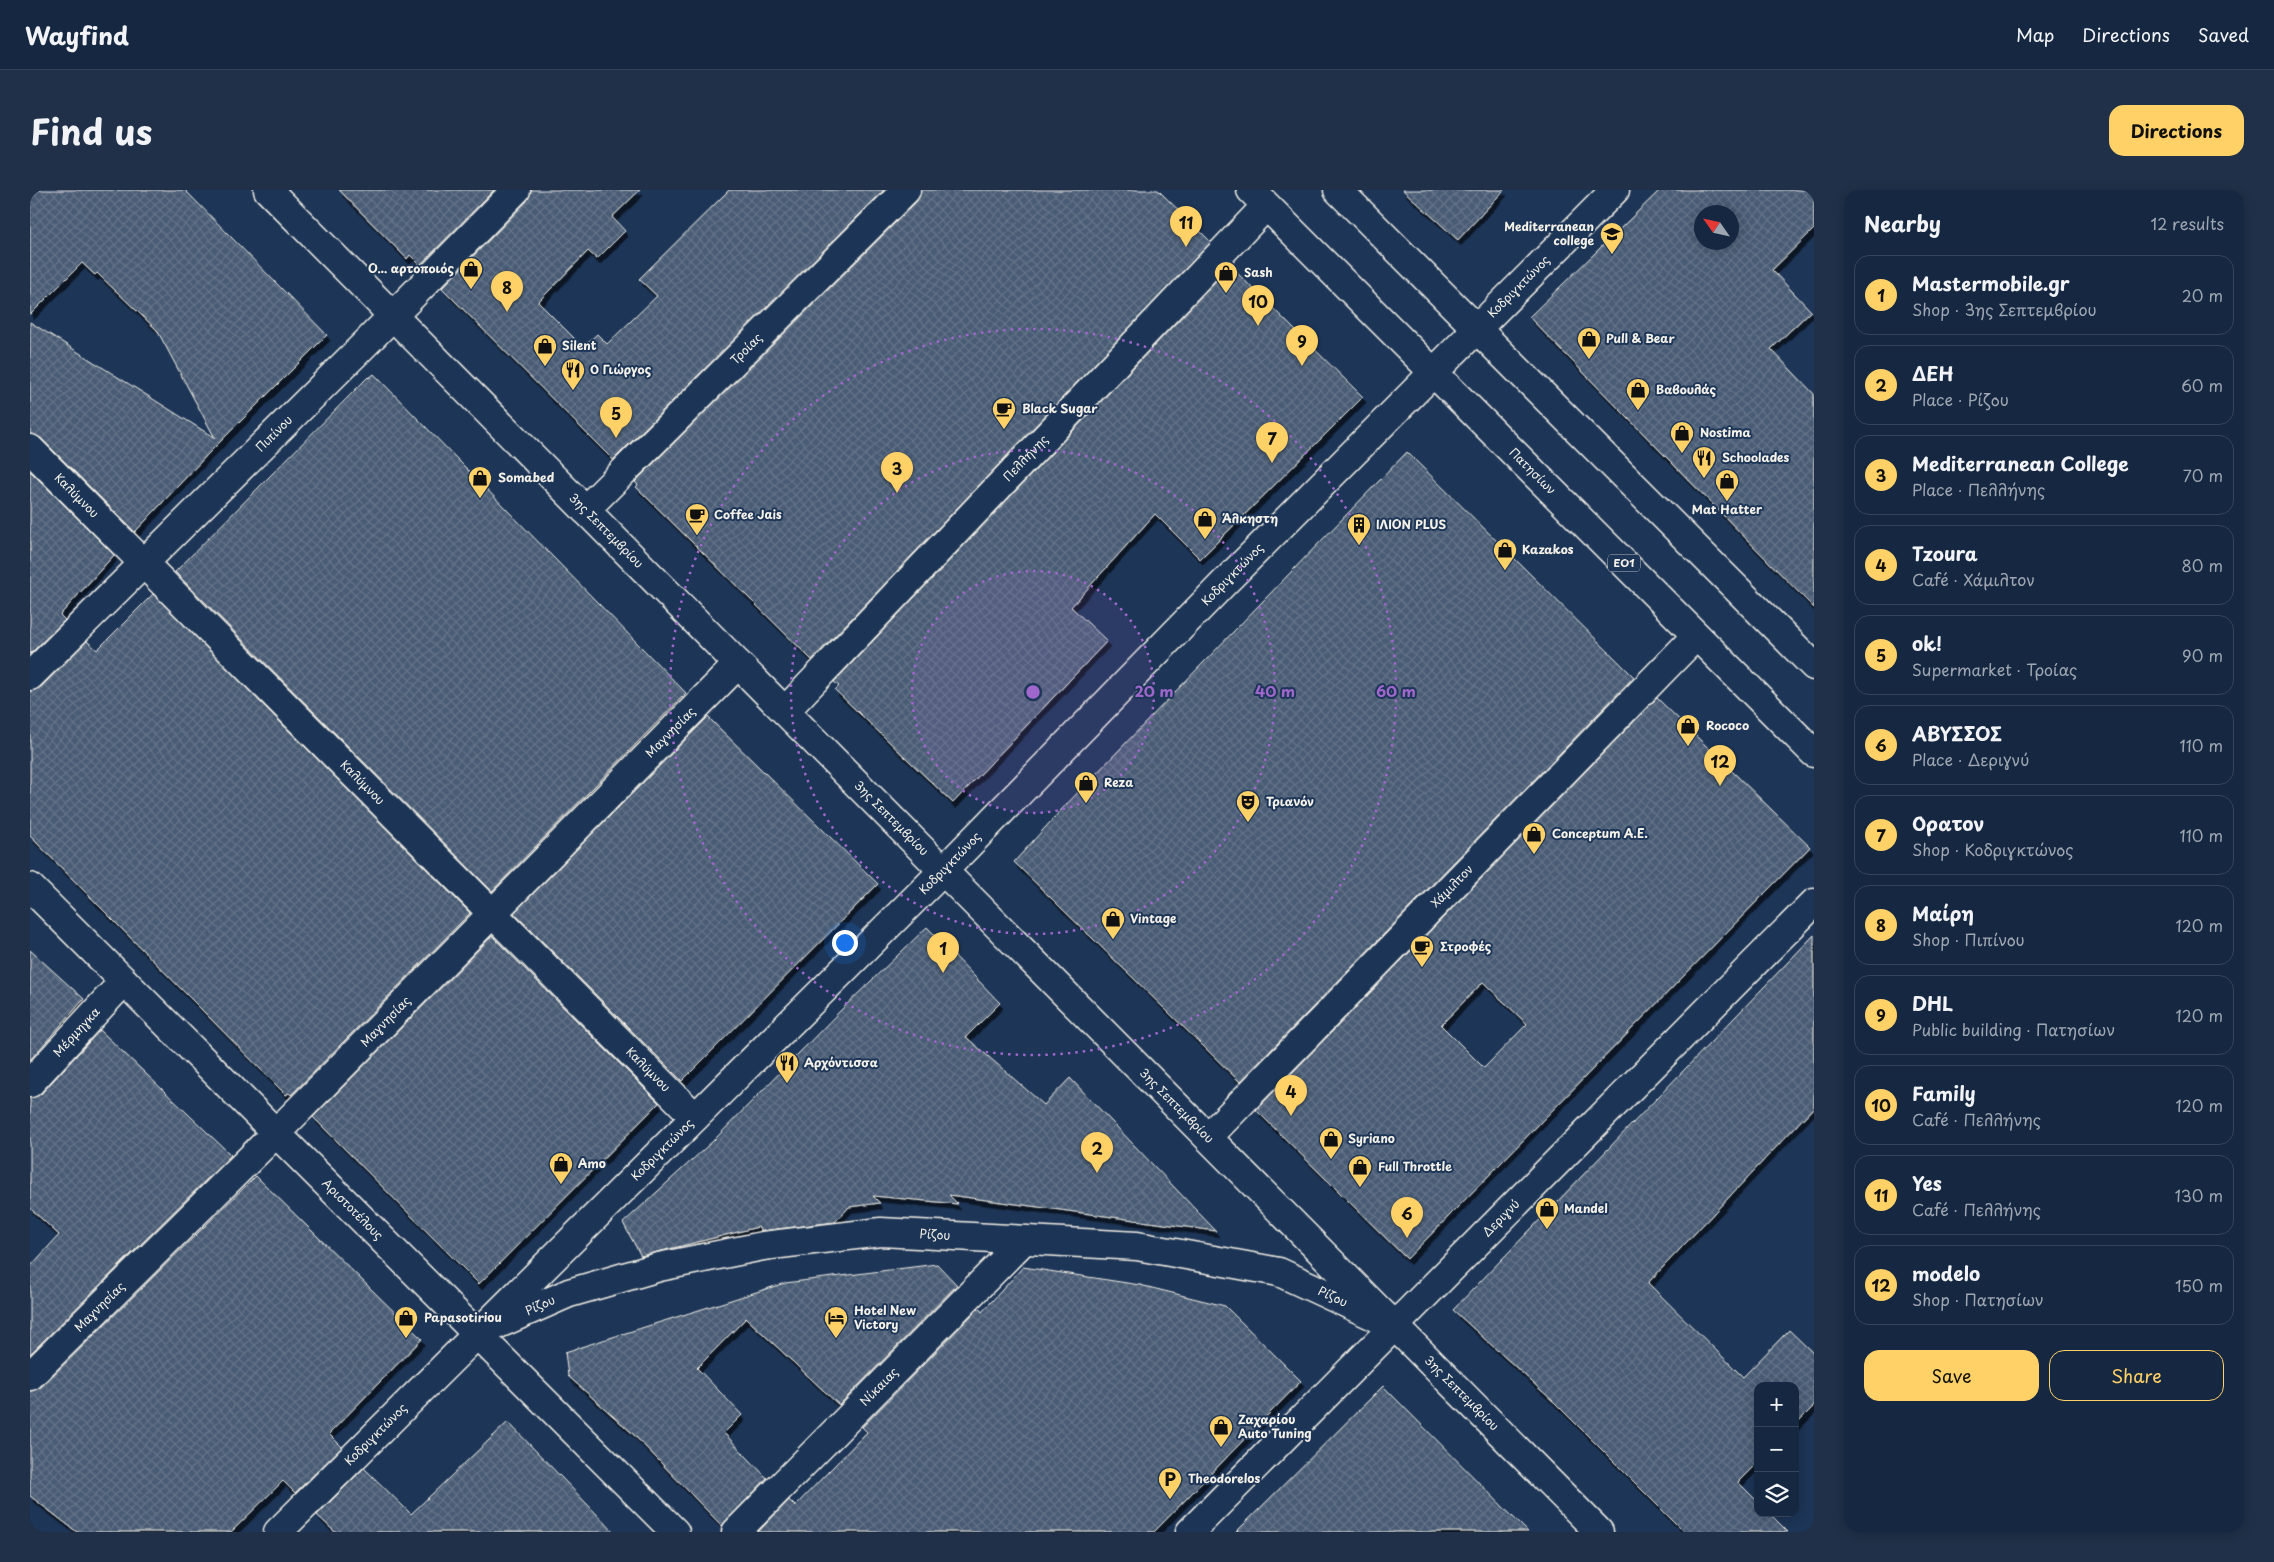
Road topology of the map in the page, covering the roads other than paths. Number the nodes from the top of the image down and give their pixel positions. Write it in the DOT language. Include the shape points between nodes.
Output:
graph roads {
  1 [pos="268,190"];
  2 [pos="516,190"];
  3 [pos="906,190"];
  4 [pos="1338,190"];
  5 [pos="1615,190"];
  6 [pos="1258,198"];
  7 [pos="392,316"];
  8 [pos="1477,328"];
  9 [pos="1433,372"];
  10 [pos="30,450"];
  11 [pos="586,510"];
  12 [pos="144,563"];
  13 [pos="1696,636"];
  14 [pos="738,664"];
  15 [pos="1814,666"];
  16 [pos="30,676"];
  17 [pos="785,711"];
  18 [pos="1814,753"];
  19 [pos="943,871"];
  20 [pos="30,887"];
  21 [pos="1814,903"];
  22 [pos="493,914"];
  23 [pos="124,981"];
  24 [pos="30,1083"];
  25 [pos="695,1117"];
  26 [pos="276,1133"];
  27 [pos="1208,1137"];
  28 [pos="1023,1241"];
  29 [pos="1395,1326"];
  30 [pos="477,1334"];
  31 [pos="30,1376"];
  32 [pos="278,1532"];
  33 [pos="675,1532"];
  34 [pos="736,1532"];
  35 [pos="1190,1532"];
  36 [pos="1600,1532"];
  1 -- 7 [label="street, 3ης Σεπτεμβρίου"];
  2 -- 7 [label="street, Πιπίνου"];
  3 -- 11 [label="street, Τροίας"];
  4 -- 8 [label="street"];
  5 -- 8 [label="street, Κοδριγκτώνος"];
  6 -- 9 [label="street, Πατησίων / ΕΟ1"];
  6 -- 17 [label="street, Πελλήνης" via="956,531"];
  7 -- 11 [label="street, 3ης Σεπτεμβρίου"];
  7 -- 12 [label="street, Πιπίνου"];
  8 -- 9 [label="street, Κοδριγκτώνος"];
  8 -- 15 [label="street"];
  9 -- 13 [label="street, Πατησίων / ΕΟ1"];
  9 -- 19 [label="street, Κοδριγκτώνος"];
  10 -- 12 [label="street, Καλύμνου"];
  11 -- 14 [label="street, 3ης Σεπτεμβρίου"];
  12 -- 16 [label="street, Πιπίνου"];
  12 -- 22 [label="street, Καλύμνου"];
  13 -- 18 [label="street, Πατησίων / ΕΟ1"];
  13 -- 27 [label="street, Χάμιλτον"];
  14 -- 17 [label="street, 3ης Σεπτεμβρίου"];
  14 -- 22 [label="street, Μαγνησίας"];
  17 -- 19 [label="street, 3ης Σεπτεμβρίου"];
  19 -- 25 [label="street, Κοδριγκτώνος"];
  19 -- 27 [label="street, 3ης Σεπτεμβρίου"];
  20 -- 23 [label="street, Αριστοτέλους"];
  21 -- 29 [label="street, Δεριγνύ"];
  22 -- 25 [label="street, Καλύμνου"];
  22 -- 26 [label="street, Μαγνησίας"];
  23 -- 24 [label="street, Μέρμηγκα"];
  23 -- 26 [label="street, Αριστοτέλους"];
  25 -- 30 [label="street, Κοδριγκτώνος"];
  26 -- 30 [label="street, Αριστοτέλους"];
  26 -- 31 [label="street, Μαγνησίας"];
  27 -- 29 [label="street, 3ης Σεπτεμβρίου"];
  28 -- 29 [label="street, Ρίζου" via="1137,1246 1279,1272"];
  28 -- 30 [label="street, Ρίζου" via="881,1232 763,1246 659,1267 569,1293"];
  28 -- 34 [label="street, Νίκαιας"];
  29 -- 35 [label="street, Δεριγνύ"];
  29 -- 36 [label="street, 3ης Σεπτεμβρίου"];
  30 -- 32 [label="street, Κοδριγκτώνος"];
  30 -- 33 [label="street, Αριστοτέλους"];
}
